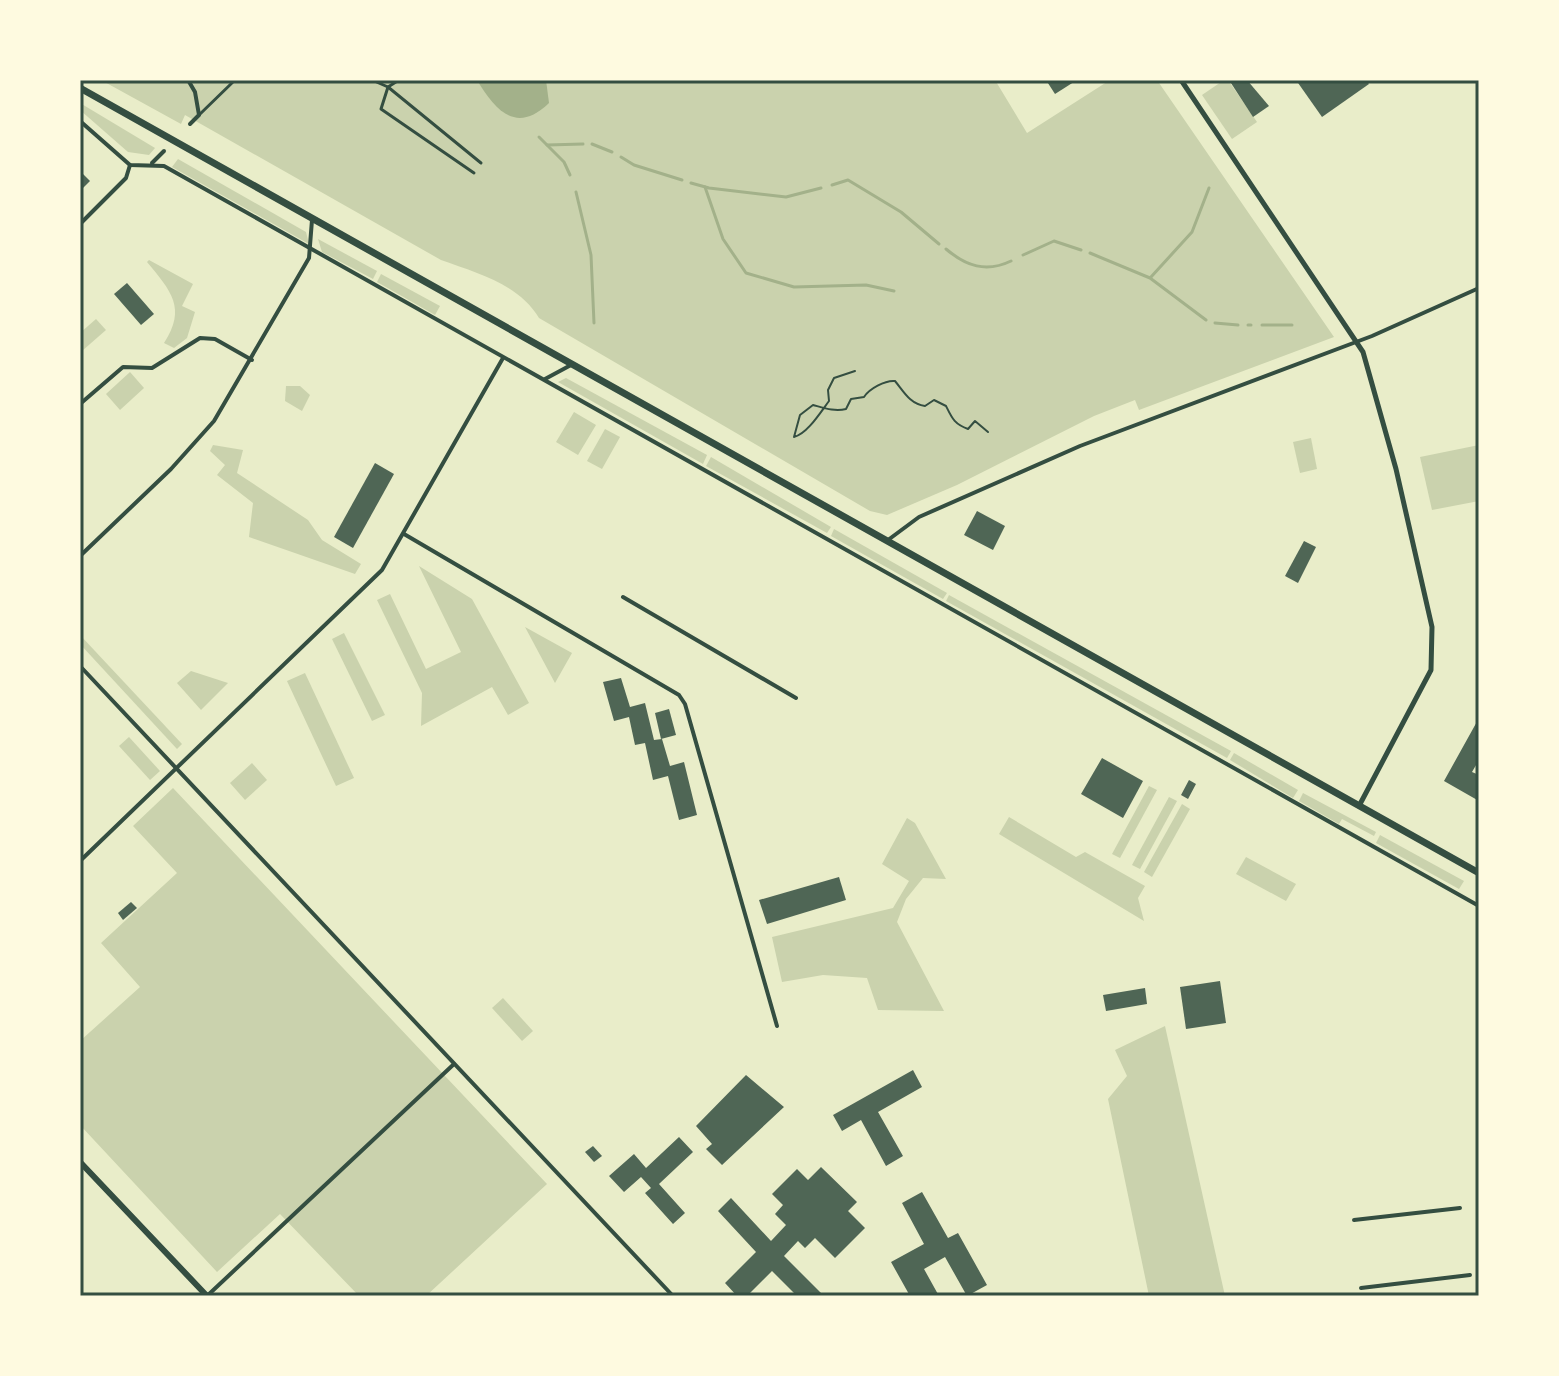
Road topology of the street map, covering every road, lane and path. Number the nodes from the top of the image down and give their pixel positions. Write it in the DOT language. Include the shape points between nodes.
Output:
graph roads {
  1 [pos="188,80"];
  2 [pos="235,80"];
  3 [pos="372,80"];
  4 [pos="399,80"];
  5 [pos="1181,80"];
  6 [pos="388,87"];
  7 [pos="80,88"];
  8 [pos="199,115"];
  9 [pos="81,121"];
  10 [pos="190,124"];
  11 [pos="164,151"];
  12 [pos="152,163"];
  13 [pos="481,163"];
  14 [pos="130,165"];
  15 [pos="474,173"];
  16 [pos="312,218"];
  17 [pos="80,224"];
  18 [pos="312,250"];
  19 [pos="1479,288"];
  20 [pos="1357,341"];
  21 [pos="503,358"];
  22 [pos="252,360"];
  23 [pos="571,365"];
  24 [pos="855,371"];
  25 [pos="545,379"];
  26 [pos="80,404"];
  27 [pos="824,408"];
  28 [pos="988,432"];
  29 [pos="404,534"];
  30 [pos="886,542"];
  31 [pos="80,556"];
  32 [pos="623,597"];
  33 [pos="80,666"];
  34 [pos="796,698"];
  35 [pos="176,771"];
  36 [pos="1359,806"];
  37 [pos="80,861"];
  38 [pos="1479,873"];
  39 [pos="1479,906"];
  40 [pos="777,1026"];
  41 [pos="454,1064"];
  42 [pos="80,1162"];
  43 [pos="1460,1208"];
  44 [pos="1354,1220"];
  45 [pos="1470,1275"];
  46 [pos="1361,1288"];
  47 [pos="207,1296"];
  48 [pos="673,1296"];
  1 -- 8 [label="street"];
  2 -- 8 [label="street"];
  3 -- 6 [label="street"];
  4 -- 6 [label="street"];
  5 -- 20 [label="street"];
  6 -- 13 [label="street"];
  6 -- 15 [label="street" via="381,109"];
  7 -- 16 [label="highway"];
  8 -- 10 [label="street"];
  9 -- 14 [label="street"];
  11 -- 12 [label="street"];
  12 -- 14 [label="street"];
  12 -- 18 [label="street"];
  14 -- 17 [label="street" via="126,178"];
  16 -- 18 [label="street"];
  16 -- 23 [label="highway"];
  18 -- 21 [label="street"];
  18 -- 22 [label="street"];
  19 -- 20 [label="street"];
  20 -- 30 [label="street" via="1092,441 919,517"];
  20 -- 36 [label="street" via="1369,364 1432,627 1431,670"];
  21 -- 25 [label="street"];
  21 -- 29 [label="street"];
  22 -- 26 [label="street" via="215,339 200,338 152,368 123,367"];
  22 -- 31 [label="street" via="214,421"];
  23 -- 25 [label="street"];
  23 -- 30 [label="highway"];
  24 -- 27 [label="path" via="834,378"];
  25 -- 39 [label="street"];
  27 -- 27 [label="path" via="813,405 804,411 794,437"];
  27 -- 28 [label="path" via="846,409 851,399 895,381 919,405 934,400 946,406 950,418 962,427 968,429 975,421"];
  29 -- 35 [label="street" via="382,570"];
  29 -- 40 [label="street" via="679,695"];
  30 -- 36 [label="highway"];
  32 -- 34 [label="street"];
  33 -- 35 [label="street"];
  35 -- 37 [label="street"];
  35 -- 41 [label="street"];
  36 -- 38 [label="highway"];
  41 -- 47 [label="street"];
  41 -- 48 [label="street"];
  42 -- 47 [label="main road"];
  43 -- 44 [label="street"];
  45 -- 46 [label="street"];
}
